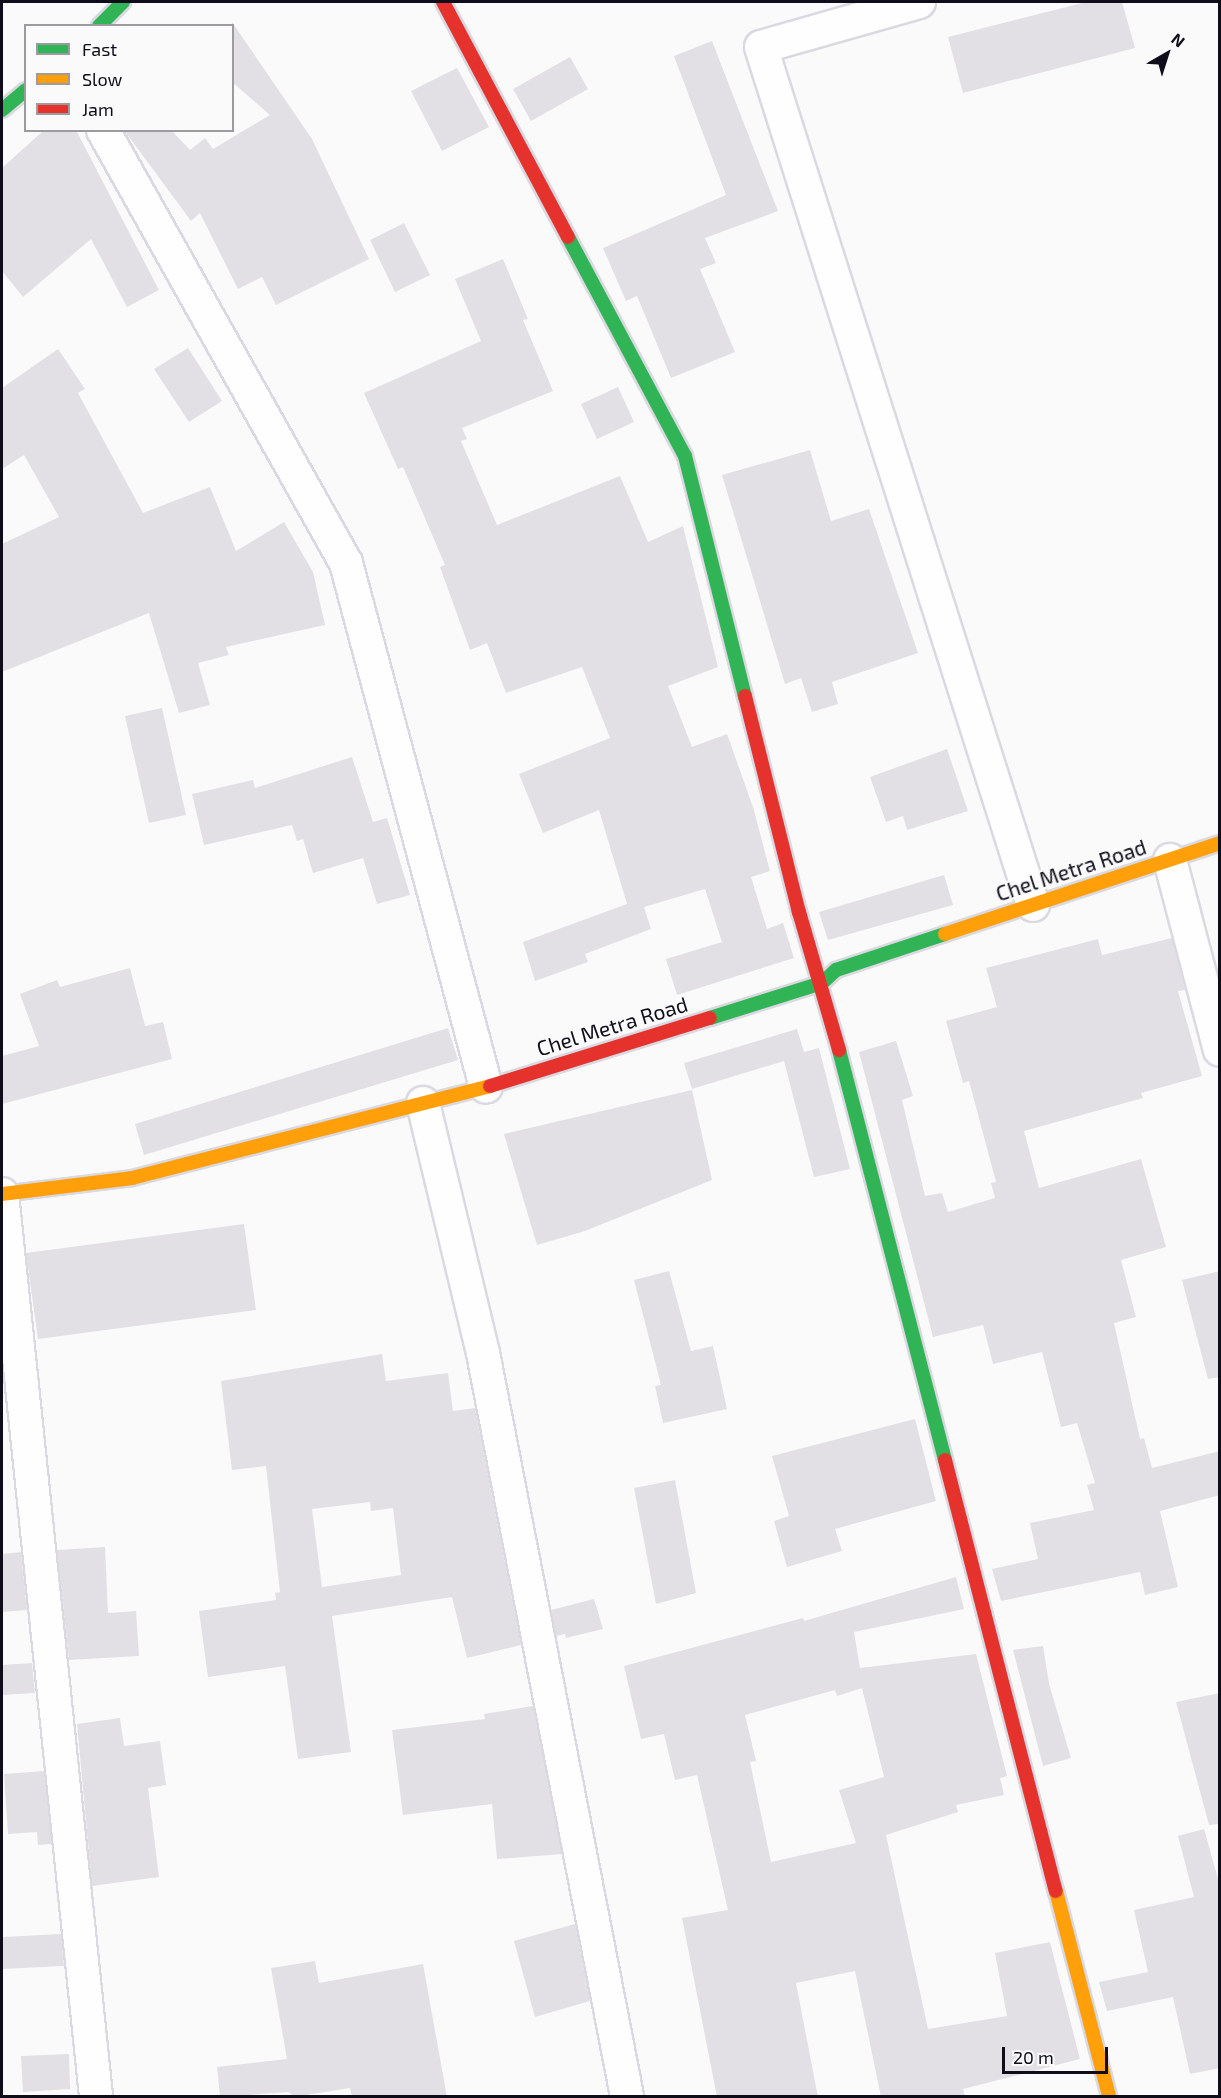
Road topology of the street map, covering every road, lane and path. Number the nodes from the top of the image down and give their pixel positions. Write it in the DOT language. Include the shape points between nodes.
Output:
graph roads {
  1 [pos="123,2"];
  2 [pos="443,2"];
  3 [pos="920,2"];
  4 [pos="101,24"];
  5 [pos="24,92"];
  6 [pos="2,110"];
  7 [pos="104,132"];
  8 [pos="1220,843"];
  9 [pos="1170,860"];
  10 [pos="1033,905"];
  11 [pos="822,983"];
  12 [pos="1220,1050"];
  13 [pos="486,1087"];
  14 [pos="423,1103"];
  15 [pos="2,1194"];
  16 [pos="96,2097"];
  17 [pos="627,2097"];
  18 [pos="1109,2097"];
  1 -- 4 [label="street"];
  2 -- 11 [label="street" via="685,456 799,912"];
  3 -- 10 [label="street" via="761,47"];
  5 -- 6 [label="street"];
  7 -- 13 [label="street" via="346,563"];
  8 -- 9 [label="street, Chel Metra Road"];
  9 -- 10 [label="street, Chel Metra Road"];
  9 -- 12 [label="street"];
  10 -- 11 [label="street, Chel Metra Road" via="836,970"];
  11 -- 13 [label="street, Chel Metra Road"];
  11 -- 18 [label="street"];
  13 -- 14 [label="street, Chel Metra Road"];
  14 -- 15 [label="street, Chel Metra Road" via="132,1178"];
  14 -- 17 [label="street" via="483,1353"];
  15 -- 16 [label="street"];
}
